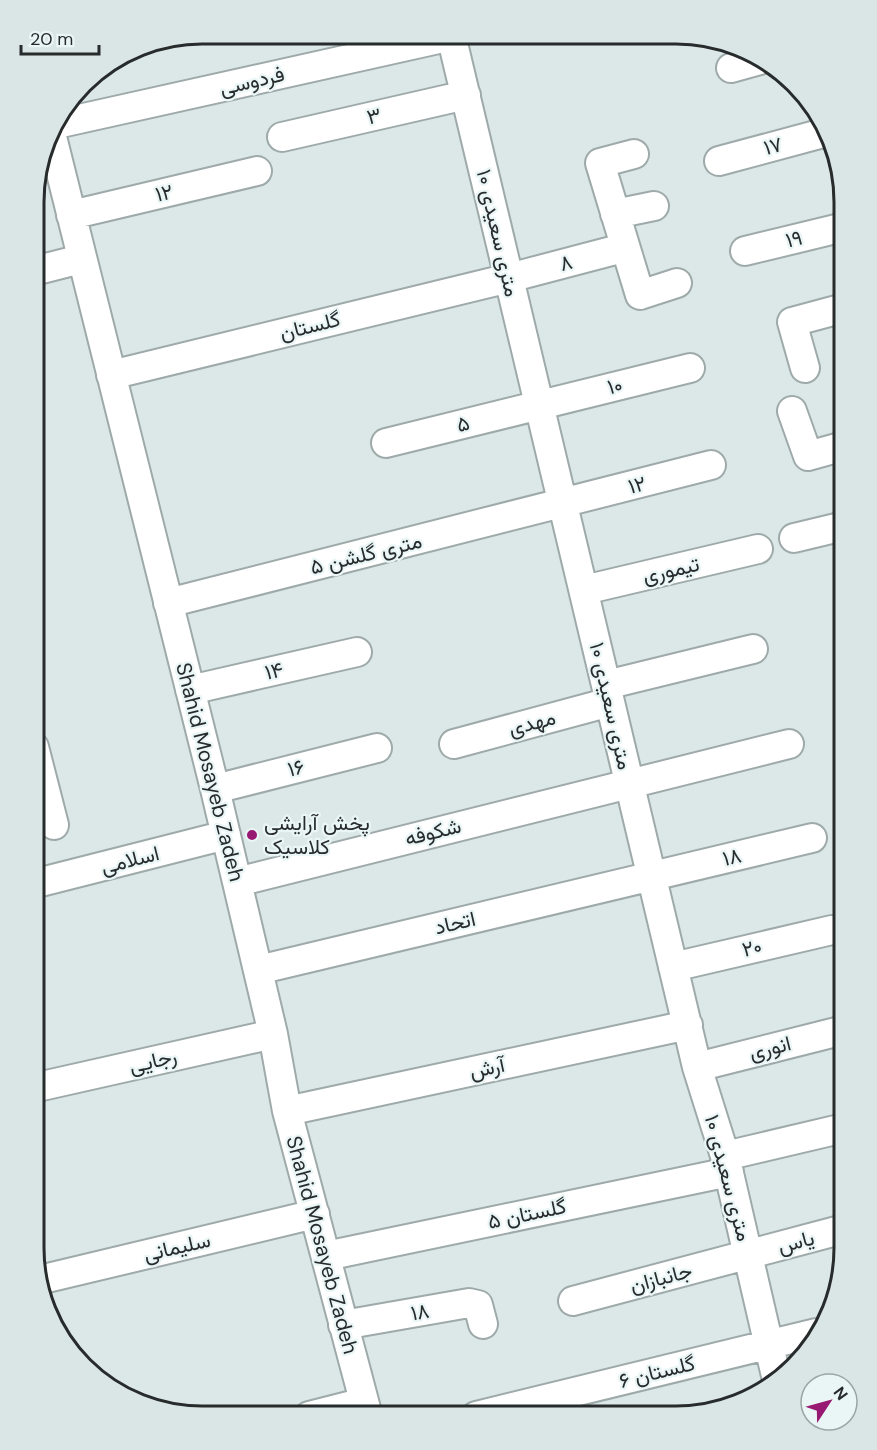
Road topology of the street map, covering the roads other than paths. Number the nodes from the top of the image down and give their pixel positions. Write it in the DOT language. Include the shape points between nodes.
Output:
graph roads {
  1 [pos="413,44"];
  2 [pos="454,44"];
  3 [pos="750,63"];
  4 [pos="731,68"];
  5 [pos="465,95"];
  6 [pos="64,124"];
  7 [pos="818,134"];
  8 [pos="282,137"];
  9 [pos="55,144"];
  10 [pos="634,154"];
  11 [pos="719,161"];
  12 [pos="257,171"];
  13 [pos="654,206"];
  14 [pos="615,214"];
  15 [pos="71,216"];
  16 [pos="834,229"];
  17 [pos="624,248"];
  18 [pos="745,251"];
  19 [pos="81,259"];
  20 [pos="44,268"];
  21 [pos="509,278"];
  22 [pos="677,284"];
  23 [pos="834,311"];
  24 [pos="690,368"];
  25 [pos="805,368"];
  26 [pos="111,375"];
  27 [pos="539,405"];
  28 [pos="792,411"];
  29 [pos="386,443"];
  30 [pos="834,449"];
  31 [pos="711,465"];
  32 [pos="563,505"];
  33 [pos="834,528"];
  34 [pos="794,538"];
  35 [pos="758,549"];
  36 [pos="584,590"];
  37 [pos="168,603"];
  38 [pos="753,649"];
  39 [pos="357,652"];
  40 [pos="190,690"];
  41 [pos="608,693"];
  42 [pos="454,744"];
  43 [pos="789,744"];
  44 [pos="377,748"];
  45 [pos="630,783"];
  46 [pos="44,786"];
  47 [pos="215,789"];
  48 [pos="54,825"];
  49 [pos="226,835"];
  50 [pos="812,838"];
  51 [pos="652,876"];
  52 [pos="44,881"];
  53 [pos="237,882"];
  54 [pos="832,930"];
  55 [pos="673,967"];
  56 [pos="258,970"];
  57 [pos="688,1025"];
  58 [pos="833,1033"];
  59 [pos="273,1035"];
  60 [pos="697,1067"];
  61 [pos="44,1086"];
  62 [pos="287,1111"];
  63 [pos="833,1131"];
  64 [pos="727,1164"];
  65 [pos="315,1214"];
  66 [pos="833,1232"];
  67 [pos="748,1255"];
  68 [pos="326,1256"];
  69 [pos="47,1278"];
  70 [pos="573,1301"];
  71 [pos="483,1324"];
  72 [pos="343,1325"];
  73 [pos="807,1335"];
  74 [pos="769,1345"];
  75 [pos="775,1371"];
  76 [pos="365,1406"];
  77 [pos="517,1406"];
  1 -- 6 [label="street, فردوسی"];
  2 -- 5 [label="street, ۱۰ متری سعیدی"];
  3 -- 4 [label="street"];
  5 -- 8 [label="street, ۳"];
  5 -- 21 [label="street, ۱۰ متری سعیدی"];
  7 -- 11 [label="street, ۱۷"];
  9 -- 15 [label="street, Shahid Mosayeb Zadeh"];
  10 -- 14 [label="street" via="600,163"];
  12 -- 15 [label="street, ۱۲"];
  13 -- 14 [label="street"];
  14 -- 17 [label="street"];
  15 -- 19 [label="street, Shahid Mosayeb Zadeh"];
  16 -- 18 [label="street, ۱۹"];
  17 -- 21 [label="street, ۸"];
  17 -- 22 [label="street" via="640,295"];
  19 -- 20 [label="street"];
  19 -- 26 [label="street, Shahid Mosayeb Zadeh"];
  21 -- 26 [label="street, گلستان"];
  21 -- 27 [label="street, ۱۰ متری سعیدی"];
  23 -- 25 [label="street" via="792,322"];
  24 -- 27 [label="street, ۱۰"];
  26 -- 37 [label="street, Shahid Mosayeb Zadeh"];
  27 -- 29 [label="street, ۵"];
  27 -- 32 [label="street, ۱۰ متری سعیدی"];
  28 -- 30 [label="street" via="808,456"];
  31 -- 32 [label="street, ۱۲"];
  32 -- 36 [label="street, ۱۰ متری سعیدی"];
  32 -- 37 [label="street, ۵ متری گلشن"];
  33 -- 34 [label="street"];
  35 -- 36 [label="street, تیموری"];
  36 -- 41 [label="street, ۱۰ متری سعیدی"];
  37 -- 40 [label="street, Shahid Mosayeb Zadeh"];
  38 -- 41 [label="street"];
  39 -- 40 [label="street, ۱۴"];
  40 -- 47 [label="street, Shahid Mosayeb Zadeh"];
  41 -- 42 [label="street, مهدی"];
  41 -- 45 [label="street, ۱۰ متری سعیدی"];
  43 -- 45 [label="street"];
  44 -- 47 [label="street, ۱۶"];
  45 -- 51 [label="street, ۱۰ متری سعیدی"];
  45 -- 53 [label="street, شکوفه"];
  46 -- 48 [label="street"];
  47 -- 49 [label="street, Shahid Mosayeb Zadeh"];
  49 -- 52 [label="street, اسلامی"];
  49 -- 53 [label="street, Shahid Mosayeb Zadeh"];
  50 -- 51 [label="street, ۱۸"];
  51 -- 55 [label="street, ۱۰ متری سعیدی"];
  51 -- 56 [label="street, اتحاد"];
  53 -- 56 [label="street, Shahid Mosayeb Zadeh"];
  54 -- 55 [label="street, ۲۰"];
  55 -- 57 [label="street, ۱۰ متری سعیدی"];
  56 -- 59 [label="street, Shahid Mosayeb Zadeh"];
  57 -- 60 [label="street, ۱۰ متری سعیدی"];
  57 -- 62 [label="street, آرش"];
  58 -- 60 [label="street, انوری"];
  59 -- 61 [label="street, رجایی"];
  59 -- 62 [label="street, Shahid Mosayeb Zadeh"];
  60 -- 64 [label="street, ۱۰ متری سعیدی"];
  62 -- 65 [label="street, Shahid Mosayeb Zadeh"];
  63 -- 64 [label="street, گلستان ۵"];
  64 -- 67 [label="street, ۱۰ متری سعیدی"];
  64 -- 68 [label="street, گلستان ۵"];
  65 -- 68 [label="street, Shahid Mosayeb Zadeh"];
  65 -- 69 [label="street, سلیمانی"];
  66 -- 67 [label="street, یاس"];
  67 -- 70 [label="street, جانبازان"];
  67 -- 74 [label="street, ۱۰ متری سعیدی"];
  68 -- 72 [label="street, Shahid Mosayeb Zadeh"];
  71 -- 72 [label="street, ۱۸" via="478,1305 469,1303"];
  72 -- 76 [label="street, Shahid Mosayeb Zadeh"];
  73 -- 74 [label="street, گلستان ۶"];
  74 -- 75 [label="street, ۱۰ متری سعیدی"];
  74 -- 77 [label="street, گلستان ۶"];
}
